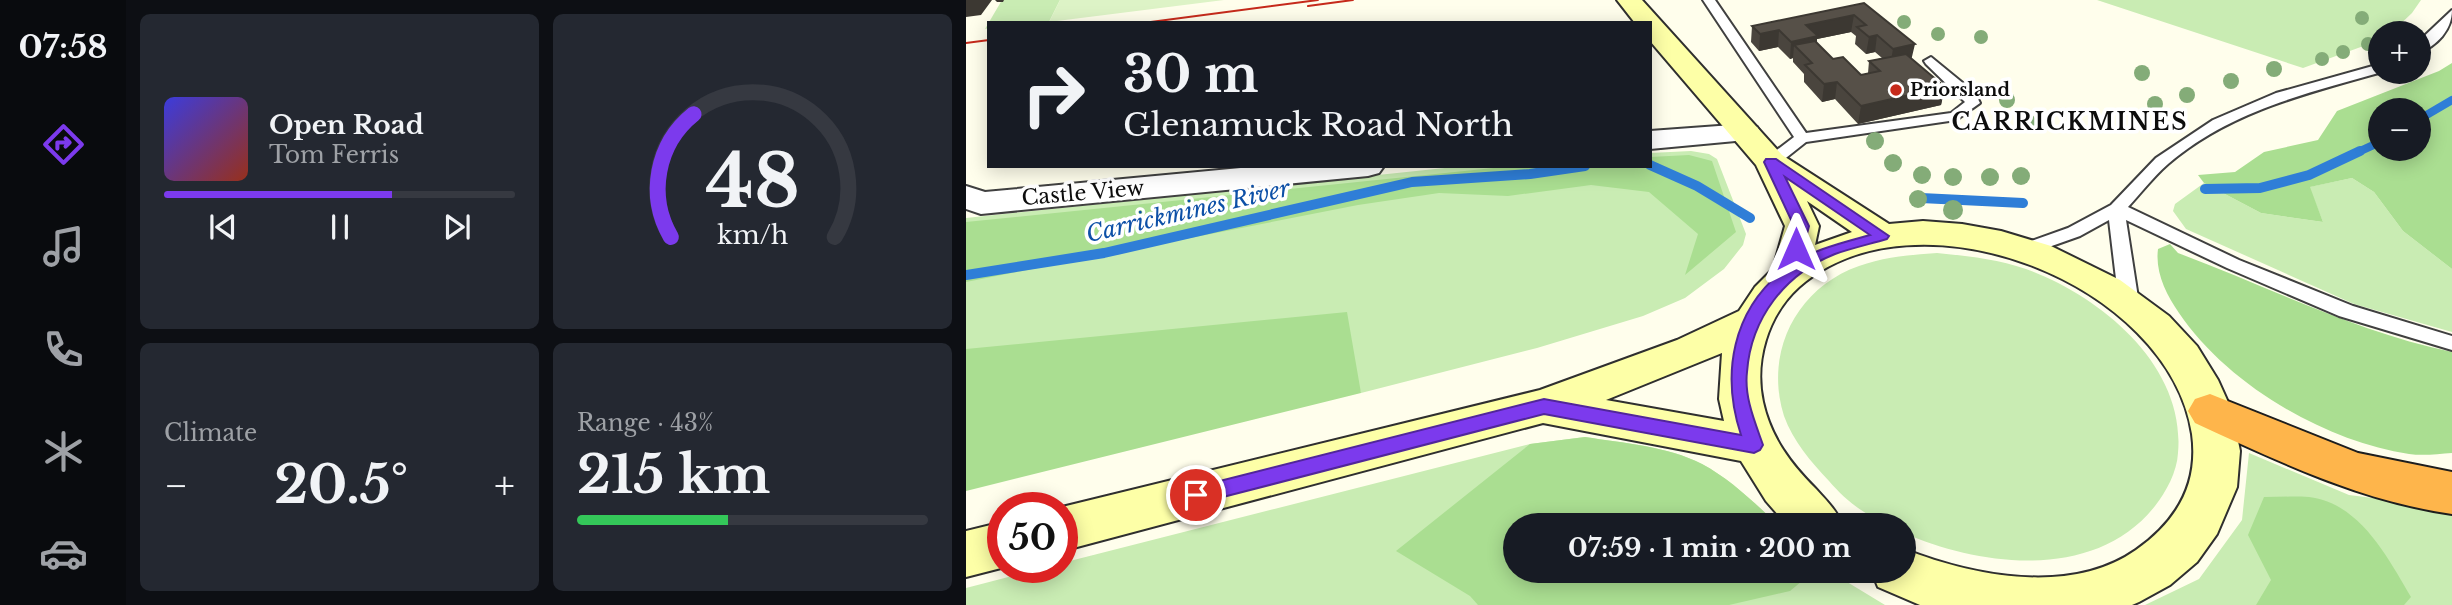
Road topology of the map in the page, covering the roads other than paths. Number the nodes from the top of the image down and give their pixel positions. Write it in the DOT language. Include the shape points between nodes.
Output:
graph roads {
  1 [pos="1629,0"];
  2 [pos="1709,0"];
  3 [pos="2452,14"];
  4 [pos="1646,21"];
  5 [pos="1652,27"];
  6 [pos="2431,39"];
  7 [pos="1931,61"];
  8 [pos="2368,71"];
  9 [pos="1746,133"];
  10 [pos="1801,138"];
  11 [pos="1652,141"];
  12 [pos="1771,162"];
  13 [pos="1341,168"];
  14 [pos="966,196"];
  15 [pos="2118,209"];
  16 [pos="1882,236"];
  17 [pos="2025,249"];
  18 [pos="1791,272"];
  19 [pos="2129,304"];
  20 [pos="1750,322"];
  21 [pos="2452,343"];
  22 [pos="1544,407"];
  23 [pos="2210,411"];
  24 [pos="1754,445"];
  25 [pos="2452,493"];
  26 [pos="1806,513"];
  27 [pos="1078,525"];
  28 [pos="987,548"];
  29 [pos="966,554"];
  30 [pos="1916,578"];
  1 -- 4 [label="main road"];
  2 -- 10 [label="lane"];
  3 -- 6 [label="lane"];
  5 -- 9 [label="main road"];
  7 -- 10 [label="lane" via="1970,96 1973,103 1967,111 1937,120"];
  8 -- 15 [label="lane" via="2281,96 2218,123 2162,161"];
  9 -- 11 [label="street"];
  9 -- 12 [label="main road"];
  10 -- 12 [label="lane"];
  12 -- 16 [label="main road"];
  12 -- 18 [label="main road" via="1802,226"];
  13 -- 14 [label="street, Castle View" via="981,203"];
  15 -- 17 [label="lane" via="2074,232"];
  15 -- 19 [label="lane"];
  15 -- 21 [label="lane" via="2232,264 2346,311"];
  16 -- 17 [label="main road" via="1953,234"];
  16 -- 18 [label="main road" via="1829,251"];
  17 -- 19 [label="main road" via="2079,271"];
  18 -- 20 [label="main road"];
  19 -- 23 [label="main road" via="2172,345 2194,376"];
  20 -- 22 [label="main road" via="1691,351"];
  20 -- 24 [label="main road" via="1738,373 1741,408"];
  22 -- 24 [label="main road"];
  22 -- 27 [label="main road"];
  23 -- 25 [label="highway" via="2351,472 2412,489"];
  23 -- 30 [label="main road" via="2218,456 2210,501 2191,536 2160,565 2108,591 2046,602 1956,594"];
  24 -- 26 [label="main road" via="1785,493"];
  28 -- 29 [label="main road"];
}
